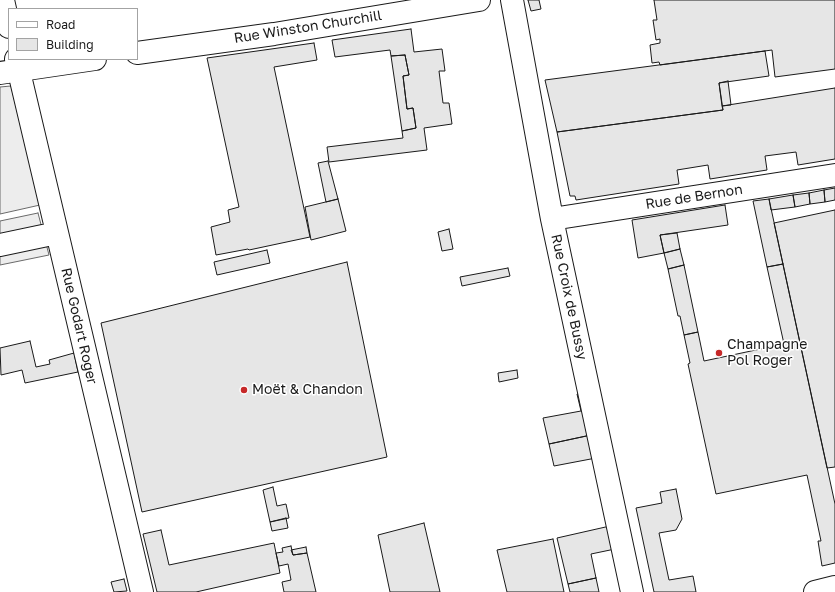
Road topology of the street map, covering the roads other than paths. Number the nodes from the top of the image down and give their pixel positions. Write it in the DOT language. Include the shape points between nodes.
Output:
graph roads {
  1 [pos="3,0"];
  2 [pos="479,0"];
  3 [pos="512,0"];
  4 [pos="8,22"];
  5 [pos="138,53"];
  6 [pos="85,60"];
  7 [pos="12,67"];
  8 [pos="835,175"];
  9 [pos="552,219"];
  10 [pos="57,233"];
  11 [pos="0,246"];
  12 [pos="142,592"];
  13 [pos="632,592"];
  1 -- 4 [label="street"];
  2 -- 5 [label="street, Rue Winston Churchill" via="274,34"];
  3 -- 9 [label="street, Rue Croix de Bussy"];
  6 -- 7 [label="street"];
  7 -- 10 [label="street, Rue Godart Roger"];
  8 -- 9 [label="street, Rue de Bernon"];
  9 -- 13 [label="street, Rue Croix de Bussy"];
  10 -- 11 [label="street"];
  10 -- 12 [label="street, Rue Godart Roger"];
}
